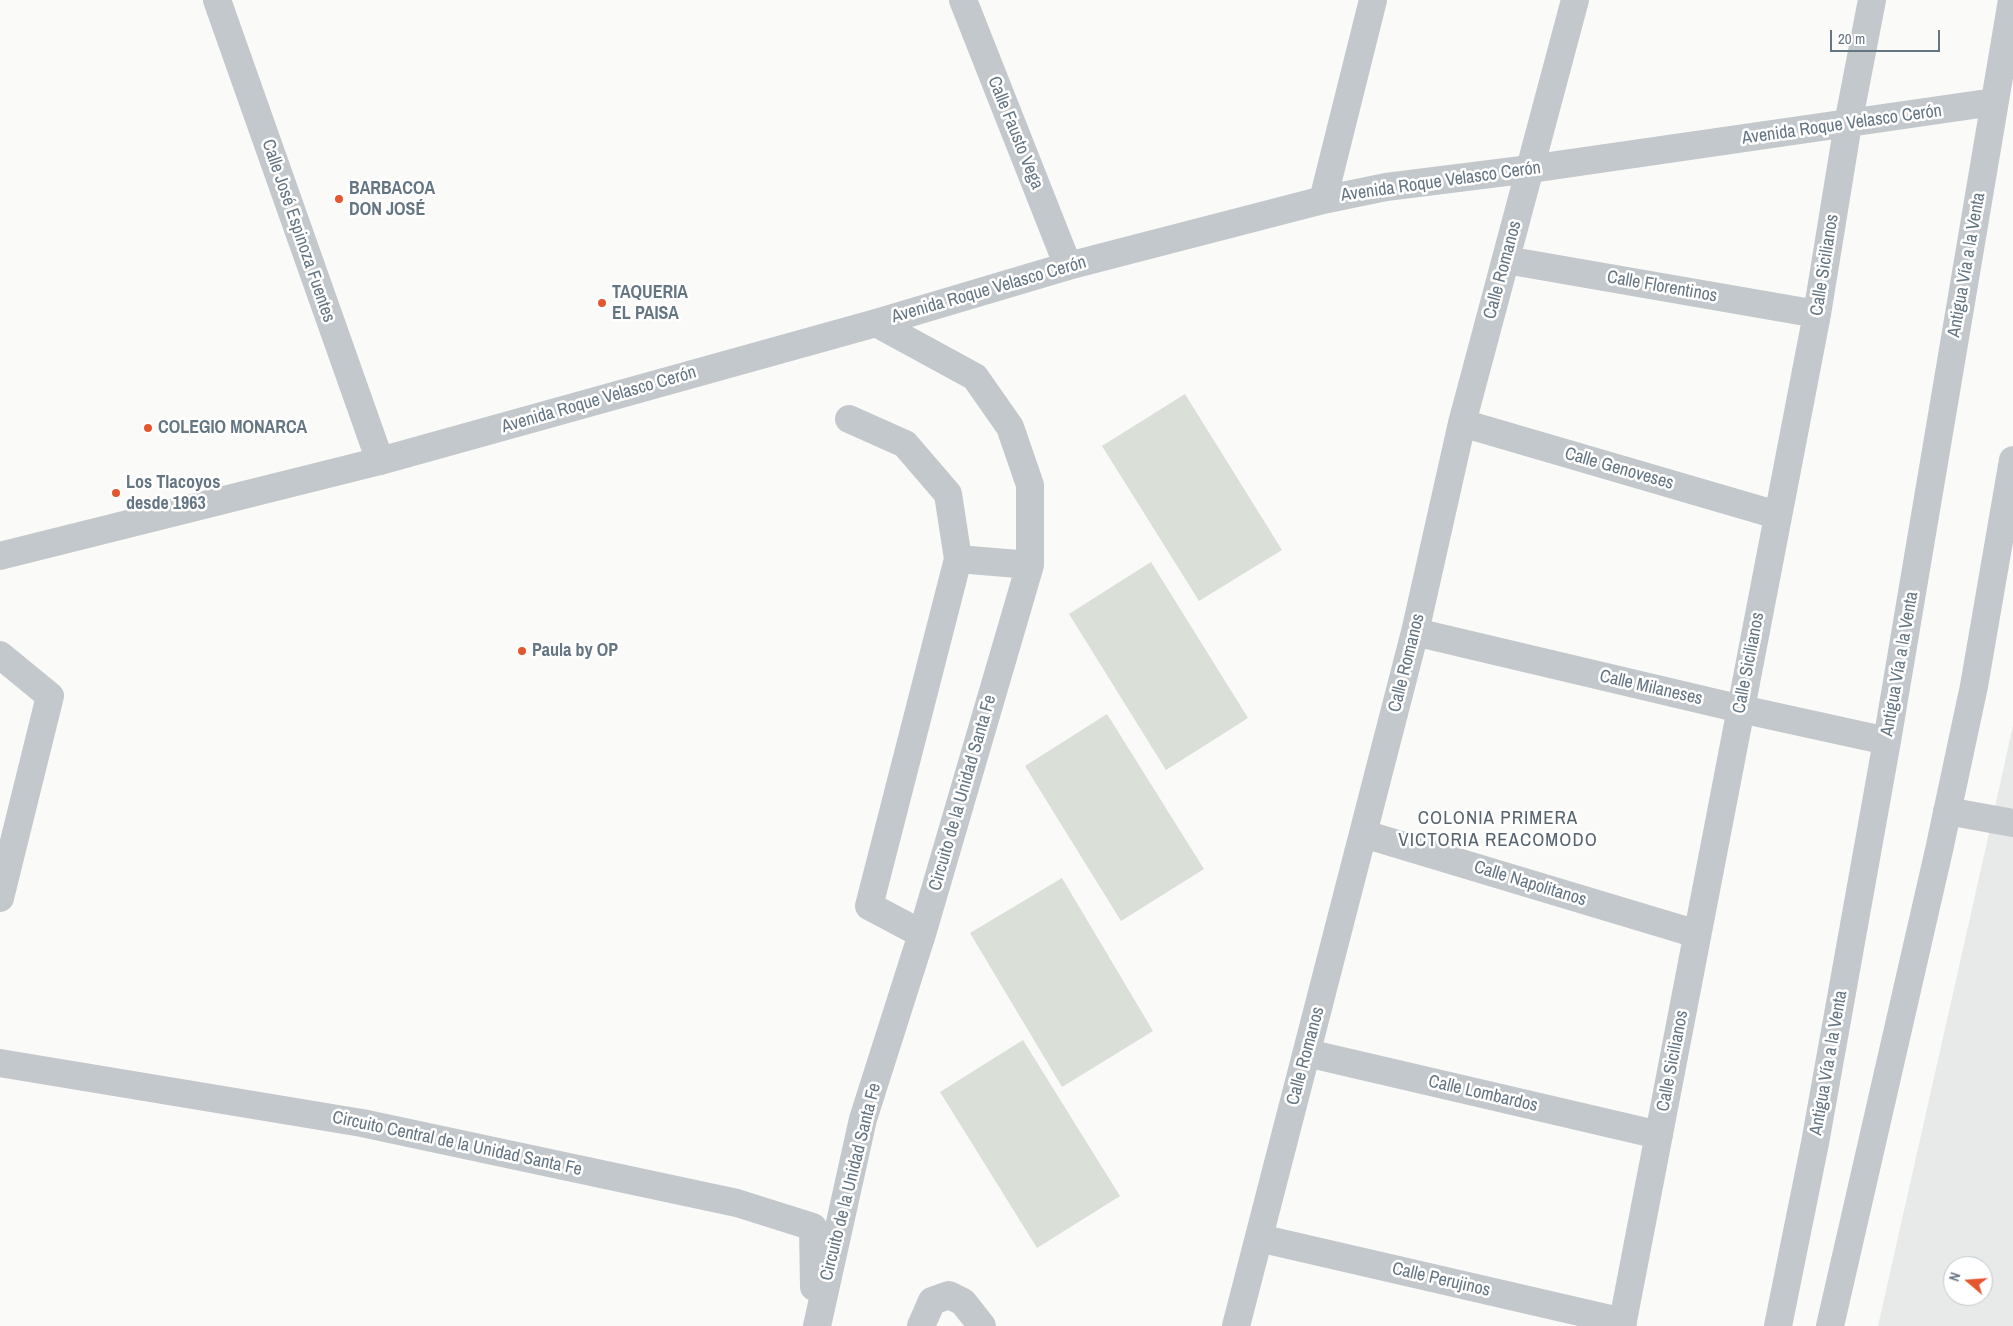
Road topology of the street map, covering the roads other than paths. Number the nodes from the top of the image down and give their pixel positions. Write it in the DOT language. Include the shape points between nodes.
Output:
graph roads {
  1 [pos="217,0"];
  2 [pos="962,0"];
  3 [pos="1373,0"];
  4 [pos="1575,0"];
  5 [pos="1872,0"];
  6 [pos="2012,0"];
  7 [pos="1994,102"];
  8 [pos="1848,124"];
  9 [pos="1530,169"];
  10 [pos="1323,200"];
  11 [pos="1506,260"];
  12 [pos="1068,266"];
  13 [pos="1817,314"];
  14 [pos="876,323"];
  15 [pos="849,419"];
  16 [pos="1462,423"];
  17 [pos="2013,460"];
  18 [pos="380,461"];
  19 [pos="1777,515"];
  20 [pos="0,556"];
  21 [pos="958,559"];
  22 [pos="1030,565"];
  23 [pos="1415,632"];
  24 [pos="0,655"];
  25 [pos="1740,709"];
  26 [pos="1887,741"];
  27 [pos="1947,811"];
  28 [pos="2013,823"];
  29 [pos="1364,834"];
  30 [pos="0,898"];
  31 [pos="922,934"];
  32 [pos="1697,934"];
  33 [pos="1307,1053"];
  34 [pos="0,1063"];
  35 [pos="1659,1135"];
  36 [pos="1259,1238"];
  37 [pos="1623,1324"];
  38 [pos="816,1326"];
  39 [pos="921,1326"];
  40 [pos="982,1326"];
  41 [pos="1236,1326"];
  42 [pos="1778,1326"];
  43 [pos="1830,1326"];
  1 -- 18 [label="street, Calle José Espinoza Fuentes"];
  2 -- 12 [label="street, Calle Fausto Vega"];
  3 -- 10 [label="street"];
  4 -- 9 [label="street, Calle Romanos"];
  5 -- 8 [label="street, Calle Sicilianos"];
  6 -- 7 [label="street, Antigua Vía a la Venta"];
  7 -- 8 [label="street, Avenida Roque Velasco Cerón"];
  7 -- 26 [label="street, Antigua Vía a la Venta"];
  8 -- 9 [label="street, Avenida Roque Velasco Cerón"];
  8 -- 13 [label="street, Calle Sicilianos"];
  9 -- 10 [label="street, Avenida Roque Velasco Cerón" via="1386,187"];
  9 -- 11 [label="street, Calle Romanos"];
  10 -- 12 [label="street, Avenida Roque Velasco Cerón"];
  11 -- 13 [label="street, Calle Florentinos"];
  11 -- 16 [label="street, Calle Romanos"];
  12 -- 14 [label="street, Avenida Roque Velasco Cerón"];
  13 -- 19 [label="street, Calle Sicilianos"];
  14 -- 18 [label="street, Avenida Roque Velasco Cerón"];
  14 -- 22 [label="street, Circuito de la Unidad Santa Fe" via="975,377 1010,427 1030,485"];
  15 -- 21 [label="street" via="905,444 948,494"];
  16 -- 19 [label="street, Calle Genoveses"];
  16 -- 23 [label="street, Calle Romanos"];
  17 -- 27 [label="street" via="1974,686"];
  18 -- 20 [label="street, Avenida Roque Velasco Cerón"];
  19 -- 25 [label="street, Calle Sicilianos"];
  21 -- 22 [label="street"];
  21 -- 31 [label="street" via="869,906"];
  22 -- 31 [label="street, Circuito de la Unidad Santa Fe"];
  23 -- 25 [label="street, Calle Milaneses"];
  23 -- 29 [label="street, Calle Romanos"];
  24 -- 30 [label="street" via="50,696"];
  25 -- 26 [label="street, Calle Milaneses"];
  25 -- 32 [label="street, Calle Sicilianos"];
  26 -- 42 [label="street, Antigua Vía a la Venta" via="1815,1142"];
  27 -- 28 [label="street"];
  27 -- 43 [label="street"];
  29 -- 32 [label="street, Calle Napolitanos"];
  29 -- 33 [label="street, Calle Romanos"];
  31 -- 38 [label="street, Circuito de la Unidad Santa Fe" via="862,1119"];
  32 -- 35 [label="street, Calle Sicilianos"];
  33 -- 35 [label="street, Calle Lombardos"];
  33 -- 36 [label="street, Calle Romanos"];
  34 -- 38 [label="street, Circuito Central de la Unidad Santa Fe" via="362,1123 737,1203 813,1227"];
  35 -- 37 [label="street, Calle Sicilianos"];
  36 -- 37 [label="street, Calle Perujinos"];
  36 -- 41 [label="street, Calle Romanos"];
  39 -- 40 [label="street" via="932,1301 949,1295 964,1302"];
}
